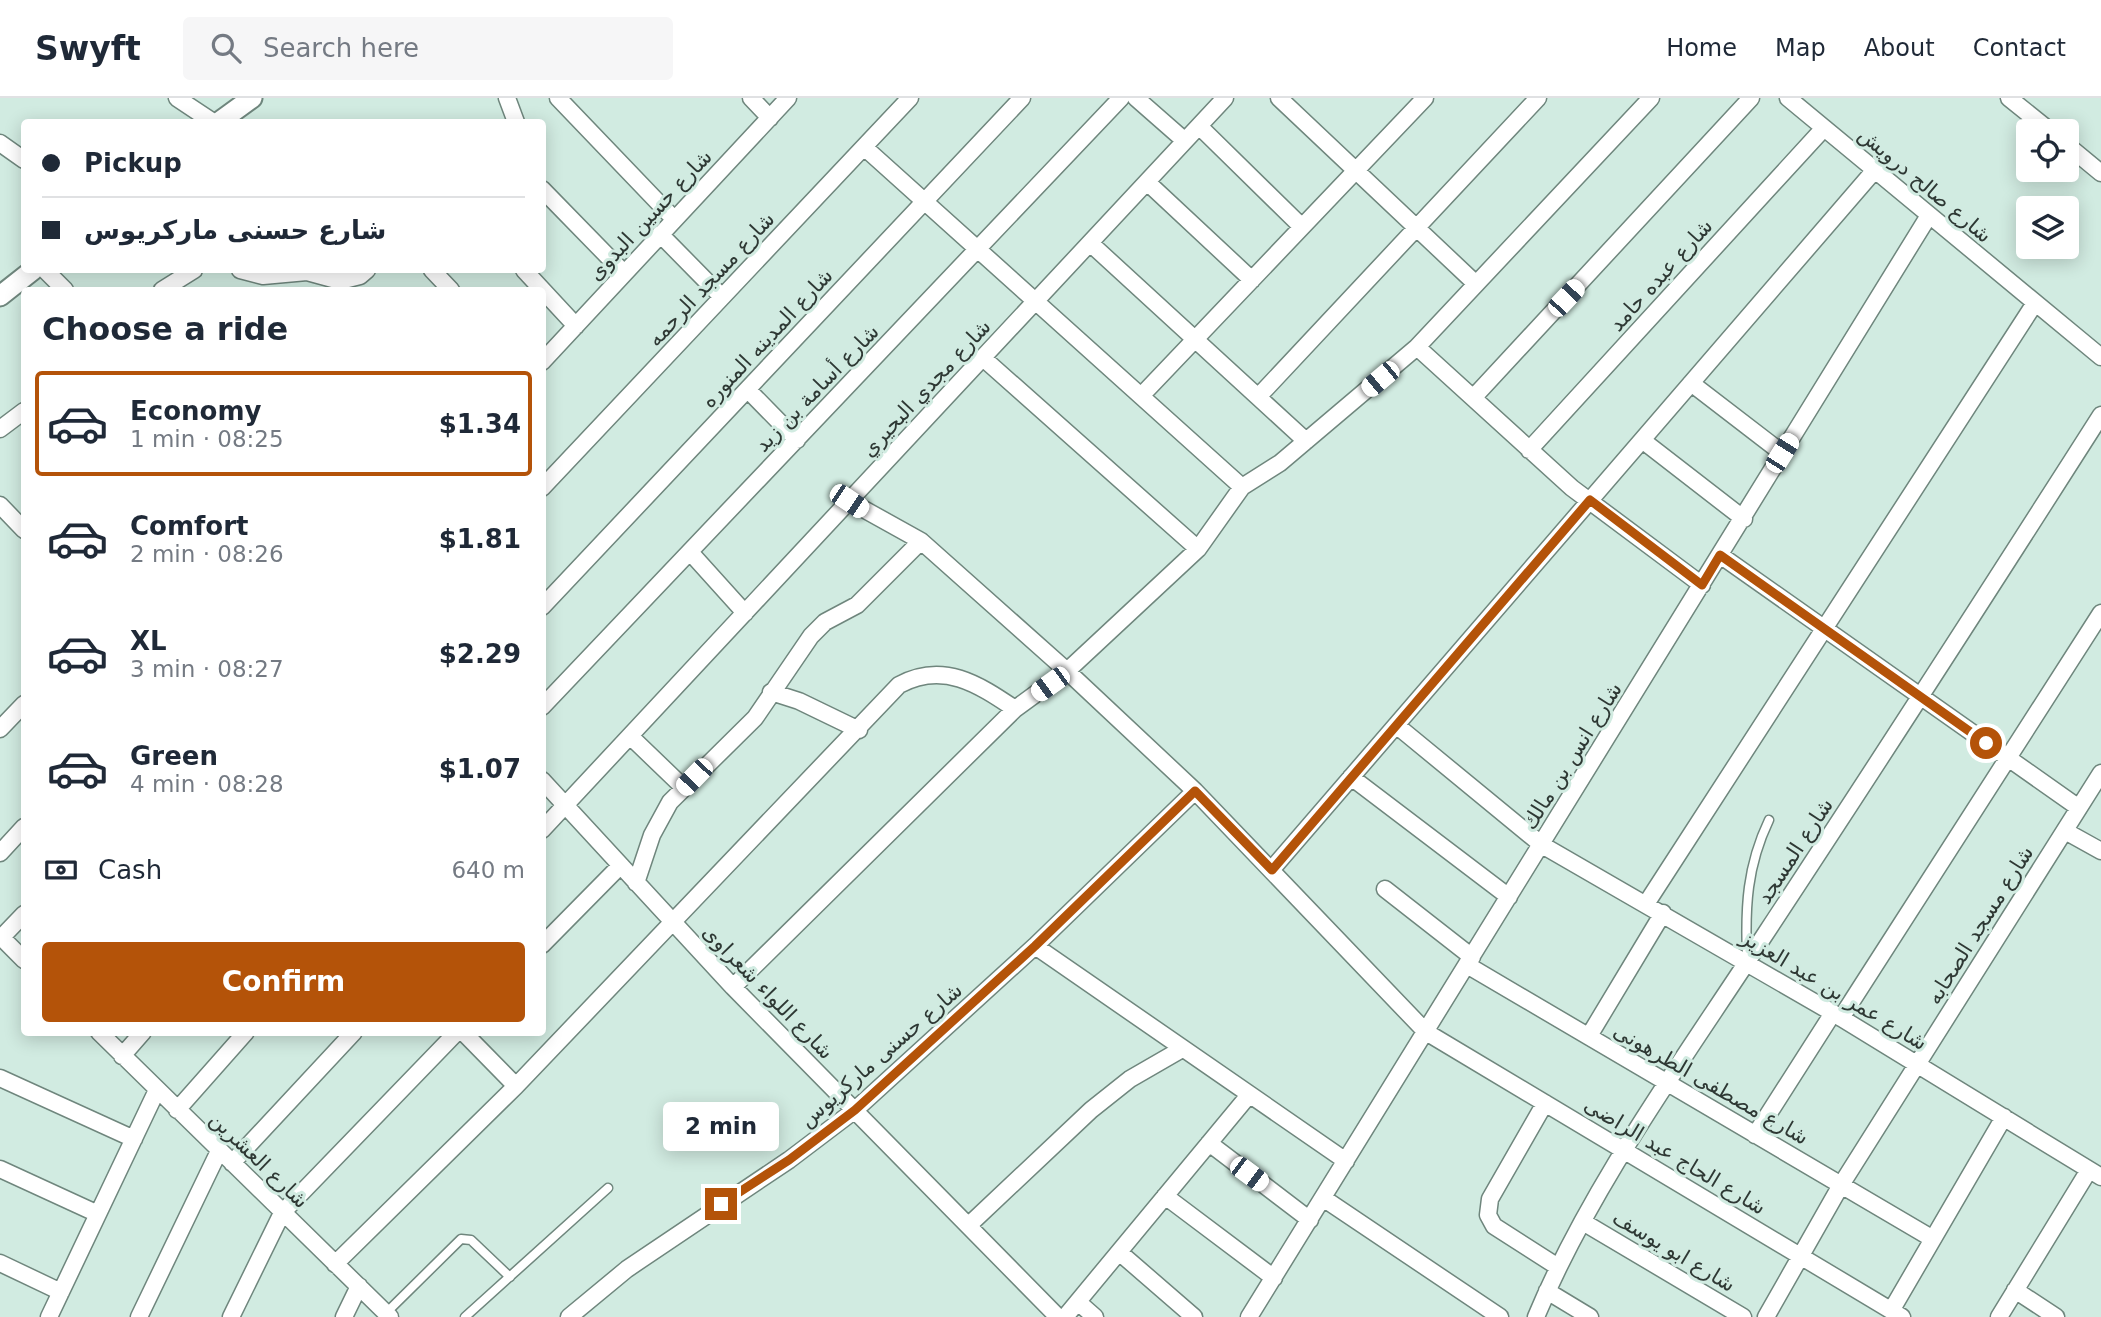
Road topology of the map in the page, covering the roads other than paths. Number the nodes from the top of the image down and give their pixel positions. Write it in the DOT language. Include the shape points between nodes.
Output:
graph roads {
  1 [pos="177,98"];
  2 [pos="252,98"];
  3 [pos="507,98"];
  4 [pos="558,98"];
  5 [pos="751,98"];
  6 [pos="788,98"];
  7 [pos="910,98"];
  8 [pos="1022,98"];
  9 [pos="1121,98"];
  10 [pos="1136,98"];
  11 [pos="1225,98"];
  12 [pos="1279,98"];
  13 [pos="1425,98"];
  14 [pos="1538,98"];
  15 [pos="1651,98"];
  16 [pos="1751,98"];
  17 [pos="1788,98"];
  18 [pos="2009,98"];
  19 [pos="770,118"];
  20 [pos="208,119"];
  21 [pos="223,119"];
  22 [pos="515,119"];
  23 [pos="2035,119"];
  24 [pos="1199,126"];
  25 [pos="1824,128"];
  26 [pos="1185,141"];
  27 [pos="0,143"];
  28 [pos="864,147"];
  29 [pos="2079,155"];
  30 [pos="21,158"];
  31 [pos="1356,171"];
  32 [pos="1874,171"];
  33 [pos="2101,173"];
  34 [pos="1147,182"];
  35 [pos="546,193"];
  36 [pos="925,201"];
  37 [pos="1928,217"];
  38 [pos="674,219"];
  39 [pos="1302,228"];
  40 [pos="1416,228"];
  41 [pos="660,234"];
  42 [pos="1090,243"];
  43 [pos="978,249"];
  44 [pos="29,273"];
  45 [pos="48,273"];
  46 [pos="189,273"];
  47 [pos="244,273"];
  48 [pos="250,273"];
  49 [pos="296,273"];
  50 [pos="311,273"];
  51 [pos="435,273"];
  52 [pos="527,273"];
  53 [pos="624,274"];
  54 [pos="1252,281"];
  55 [pos="1476,284"];
  56 [pos="354,285"];
  57 [pos="62,287"];
  58 [pos="167,287"];
  59 [pos="257,287"];
  60 [pos="448,287"];
  61 [pos="540,287"];
  62 [pos="546,294"];
  63 [pos="0,296"];
  64 [pos="722,297"];
  65 [pos="1035,301"];
  66 [pos="2035,303"];
  67 [pos="576,326"];
  68 [pos="1195,340"];
  69 [pos="1417,347"];
  70 [pos="2101,357"];
  71 [pos="546,358"];
  72 [pos="982,358"];
  73 [pos="1691,383"];
  74 [pos="748,390"];
  75 [pos="1141,396"];
  76 [pos="1258,397"];
  77 [pos="1473,398"];
  78 [pos="21,413"];
  79 [pos="2101,415"];
  80 [pos="0,429"];
  81 [pos="797,440"];
  82 [pos="1642,440"];
  83 [pos="1306,441"];
  84 [pos="1529,450"];
  85 [pos="1782,453"];
  86 [pos="546,484"];
  87 [pos="1242,487"];
  88 [pos="1590,500"];
  89 [pos="849,501"];
  90 [pos="0,505"];
  91 [pos="1744,519"];
  92 [pos="21,527"];
  93 [pos="921,541"];
  94 [pos="1198,549"];
  95 [pos="690,552"];
  96 [pos="1720,555"];
  97 [pos="1702,585"];
  98 [pos="546,603"];
  99 [pos="745,613"];
  100 [pos="2101,613"];
  101 [pos="1824,629"];
  102 [pos="1067,671"];
  103 [pos="771,692"];
  104 [pos="1921,697"];
  105 [pos="546,702"];
  106 [pos="21,707"];
  107 [pos="1015,709"];
  108 [pos="1396,725"];
  109 [pos="0,729"];
  110 [pos="859,730"];
  111 [pos="630,736"];
  112 [pos="2008,758"];
  113 [pos="2101,773"];
  114 [pos="1351,777"];
  115 [pos="546,784"];
  116 [pos="683,787"];
  117 [pos="1195,791"];
  118 [pos="566,805"];
  119 [pos="2079,808"];
  120 [pos="1769,820"];
  121 [pos="546,826"];
  122 [pos="21,830"];
  123 [pos="2065,831"];
  124 [pos="1542,845"];
  125 [pos="2101,851"];
  126 [pos="0,853"];
  127 [pos="620,866"];
  128 [pos="1272,870"];
  129 [pos="636,883"];
  130 [pos="1385,889"];
  131 [pos="1509,897"];
  132 [pos="1647,904"];
  133 [pos="1662,913"];
  134 [pos="21,918"];
  135 [pos="674,924"];
  136 [pos="1,937"];
  137 [pos="546,941"];
  138 [pos="1035,946"];
  139 [pos="21,957"];
  140 [pos="1470,961"];
  141 [pos="1747,962"];
  142 [pos="733,987"];
  143 [pos="1837,1016"];
  144 [pos="1426,1032"];
  145 [pos="103,1036"];
  146 [pos="140,1036"];
  147 [pos="242,1036"];
  148 [pos="350,1036"];
  149 [pos="456,1036"];
  150 [pos="464,1036"];
  151 [pos="1589,1037"];
  152 [pos="1182,1049"];
  153 [pos="122,1056"];
  154 [pos="1917,1064"];
  155 [pos="0,1077"];
  156 [pos="1667,1083"];
  157 [pos="516,1086"];
  158 [pos="157,1090"];
  159 [pos="1249,1095"];
  160 [pos="1545,1103"];
  161 [pos="177,1110"];
  162 [pos="855,1110"];
  163 [pos="2004,1117"];
  164 [pos="1755,1135"];
  165 [pos="134,1139"];
  166 [pos="1209,1143"];
  167 [pos="1626,1151"];
  168 [pos="219,1152"];
  169 [pos="1346,1161"];
  170 [pos="232,1163"];
  171 [pos="0,1169"];
  172 [pos="2095,1174"];
  173 [pos="1841,1185"];
  174 [pos="608,1188"];
  175 [pos="1166,1196"];
  176 [pos="1323,1198"];
  177 [pos="282,1213"];
  178 [pos="98,1214"];
  179 [pos="1310,1220"];
  180 [pos="1583,1222"];
  181 [pos="969,1225"];
  182 [pos="1933,1239"];
  183 [pos="1119,1252"];
  184 [pos="1801,1256"];
  185 [pos="0,1263"];
  186 [pos="335,1264"];
  187 [pos="1558,1267"];
  188 [pos="510,1277"];
  189 [pos="1274,1278"];
  190 [pos="359,1286"];
  191 [pos="2015,1290"];
  192 [pos="1547,1291"];
  193 [pos="61,1292"];
  194 [pos="1078,1302"];
  195 [pos="1896,1314"];
  196 [pos="388,1315"];
  197 [pos="49,1317"];
  198 [pos="139,1317"];
  199 [pos="231,1317"];
  200 [pos="344,1317"];
  201 [pos="465,1317"];
  202 [pos="569,1317"];
  203 [pos="1058,1317"];
  204 [pos="1065,1317"];
  205 [pos="1094,1317"];
  206 [pos="1194,1317"];
  207 [pos="1250,1317"];
  208 [pos="1500,1317"];
  209 [pos="1536,1317"];
  210 [pos="1590,1317"];
  211 [pos="1743,1317"];
  212 [pos="1766,1317"];
  213 [pos="1999,1317"];
  214 [pos="2056,1317"];
  1 -- 20 [label="street"];
  2 -- 21 [label="street"];
  3 -- 22 [label="street"];
  4 -- 38 [label="street"];
  5 -- 19 [label="street"];
  6 -- 19 [label="street, شارع حسين البدوى"];
  7 -- 28 [label="street, شارع مسجد الرحمه"];
  8 -- 36 [label="street, شارع المدينه المنوره"];
  9 -- 43 [label="street, شارع أسامة بن زيد"];
  10 -- 26 [label="street"];
  11 -- 24 [label="street, شارع مجدي البحيري"];
  12 -- 31 [label="street"];
  13 -- 31 [label="street"];
  14 -- 40 [label="street"];
  15 -- 55 [label="street"];
  16 -- 77 [label="street"];
  17 -- 25 [label="street, شارع صالح درويش"];
  18 -- 23 [label="street"];
  19 -- 38 [label="street, شارع حسين البدوى"];
  24 -- 26 [label="street, شارع مجدي البحيري"];
  24 -- 39 [label="street"];
  25 -- 32 [label="street, شارع صالح درويش"];
  25 -- 84 [label="street, شارع عبده حامد"];
  26 -- 34 [label="street, شارع مجدي البحيري"];
  27 -- 30 [label="street"];
  28 -- 36 [label="street"];
  28 -- 64 [label="street, شارع مسجد الرحمه"];
  29 -- 33 [label="street"];
  31 -- 39 [label="street"];
  31 -- 40 [label="street"];
  32 -- 37 [label="street, شارع صالح درويش"];
  32 -- 73 [label="street"];
  34 -- 42 [label="street, شارع مجدي البحيري"];
  34 -- 54 [label="street"];
  35 -- 53 [label="street"];
  36 -- 43 [label="street"];
  36 -- 74 [label="street, شارع المدينه المنوره"];
  37 -- 66 [label="street, شارع صالح درويش"];
  37 -- 85 [label="street, شارع انس بن مالك"];
  38 -- 41 [label="street, شارع حسين البدوى"];
  39 -- 54 [label="street"];
  40 -- 55 [label="street"];
  40 -- 76 [label="street"];
  41 -- 53 [label="street, شارع حسين البدوى"];
  41 -- 64 [label="street"];
  42 -- 65 [label="street, شارع مجدي البحيري"];
  42 -- 68 [label="street"];
  43 -- 65 [label="street"];
  43 -- 81 [label="street, شارع أسامة بن زيد"];
  44 -- 63 [label="street"];
  45 -- 57 [label="street"];
  46 -- 58 [label="street"];
  47 -- 59 [label="street"];
  48 -- 49 [label="street"];
  50 -- 56 [label="street"];
  51 -- 60 [label="street"];
  52 -- 61 [label="street"];
  53 -- 67 [label="street, شارع حسين البدوى"];
  54 -- 68 [label="street"];
  55 -- 69 [label="street"];
  62 -- 67 [label="street"];
  64 -- 86 [label="street, شارع مسجد الرحمه"];
  65 -- 72 [label="street, شارع مجدي البحيري"];
  65 -- 75 [label="street"];
  66 -- 70 [label="street, شارع صالح درويش"];
  66 -- 101 [label="street"];
  67 -- 71 [label="street, شارع حسين البدوى"];
  68 -- 75 [label="street"];
  68 -- 76 [label="street"];
  69 -- 77 [label="street"];
  69 -- 83 [label="street"];
  72 -- 89 [label="street, شارع مجدي البحيري"];
  72 -- 94 [label="street"];
  73 -- 82 [label="street"];
  73 -- 85 [label="street"];
  74 -- 81 [label="street"];
  74 -- 98 [label="street, شارع المدينه المنوره"];
  75 -- 87 [label="street"];
  76 -- 83 [label="street"];
  77 -- 84 [label="street"];
  78 -- 80 [label="street"];
  79 -- 104 [label="street, شارع المسجد"];
  81 -- 95 [label="street, شارع أسامة بن زيد"];
  82 -- 88 [label="street"];
  82 -- 91 [label="street"];
  83 -- 87 [label="street"];
  84 -- 88 [label="street"];
  85 -- 91 [label="street, شارع انس بن مالك"];
  87 -- 94 [label="street"];
  88 -- 97 [label="street"];
  88 -- 108 [label="street"];
  89 -- 93 [label="street, شارع الحاج عبد الراضى"];
  89 -- 99 [label="street, شارع مجدي البحيري"];
  90 -- 92 [label="street"];
  91 -- 96 [label="street, شارع انس بن مالك"];
  93 -- 102 [label="street, شارع الحاج عبد الراضى"];
  93 -- 103 [label="street" via="857,605 825,622 811,636"];
  94 -- 102 [label="street"];
  95 -- 99 [label="street"];
  95 -- 105 [label="street, شارع أسامة بن زيد"];
  96 -- 97 [label="street, شارع انس بن مالك"];
  96 -- 101 [label="street"];
  97 -- 124 [label="street, شارع انس بن مالك"];
  99 -- 111 [label="street, شارع مجدي البحيري"];
  100 -- 112 [label="street"];
  101 -- 104 [label="street"];
  101 -- 132 [label="street"];
  102 -- 107 [label="street"];
  102 -- 117 [label="street, شارع الحاج عبد الراضى"];
  103 -- 110 [label="street"];
  103 -- 116 [label="street" via="755,718"];
  104 -- 112 [label="street"];
  104 -- 141 [label="street, شارع المسجد"];
  106 -- 109 [label="street"];
  107 -- 110 [label="street" via="979,684 946,673 928,673 900,685"];
  107 -- 142 [label="street"];
  108 -- 114 [label="street"];
  108 -- 124 [label="street, شارع عمر بن عبد العزيز"];
  110 -- 135 [label="street"];
  111 -- 116 [label="street"];
  111 -- 118 [label="street, شارع مجدي البحيري"];
  112 -- 119 [label="street"];
  112 -- 143 [label="street"];
  113 -- 119 [label="street, شارع مسجد الصحابه"];
  114 -- 128 [label="street"];
  114 -- 131 [label="street"];
  115 -- 118 [label="street, شارع اللواء شعراوى"];
  116 -- 129 [label="street" via="660,815"];
  117 -- 128 [label="street, شارع الحاج عبد الراضى"];
  117 -- 138 [label="street, شارع حسنى ماركريوس"];
  118 -- 121 [label="street, شارع مجدي البحيري"];
  118 -- 127 [label="street, شارع اللواء شعراوى"];
  119 -- 123 [label="street, شارع مسجد الصحابه"];
  120 -- 141 [label="lane" via="1748,883"];
  122 -- 126 [label="street"];
  123 -- 125 [label="street"];
  123 -- 154 [label="street, شارع مسجد الصحابه"];
  124 -- 131 [label="street, شارع انس بن مالك"];
  124 -- 132 [label="street, شارع عمر بن عبد العزيز"];
  127 -- 129 [label="street, شارع اللواء شعراوى"];
  127 -- 137 [label="street"];
  128 -- 144 [label="street, شارع الحاج عبد الراضى"];
  129 -- 135 [label="street, شارع اللواء شعراوى"];
  130 -- 140 [label="street, شارع مصطفى الطرهونى"];
  131 -- 140 [label="street, شارع انس بن مالك"];
  132 -- 133 [label="street, شارع عمر بن عبد العزيز"];
  133 -- 141 [label="street, شارع عمر بن عبد العزيز"];
  133 -- 151 [label="street"];
  134 -- 136 [label="street"];
  135 -- 142 [label="street, شارع اللواء شعراوى"];
  135 -- 157 [label="street"];
  136 -- 139 [label="street"];
  138 -- 152 [label="street"];
  138 -- 162 [label="street, شارع حسنى ماركريوس"];
  140 -- 144 [label="street, شارع انس بن مالك"];
  140 -- 151 [label="street, شارع مصطفى الطرهونى"];
  141 -- 143 [label="street, شارع عمر بن عبد العزيز"];
  141 -- 156 [label="street, شارع المسجد"];
  142 -- 162 [label="street, شارع اللواء شعراوى"];
  143 -- 154 [label="street, شارع عمر بن عبد العزيز"];
  143 -- 164 [label="street"];
  144 -- 160 [label="street, شارع الحاج عبد الراضى"];
  144 -- 169 [label="street, شارع انس بن مالك"];
  145 -- 153 [label="street, شارع العشرين"];
  146 -- 153 [label="street"];
  147 -- 161 [label="street"];
  148 -- 170 [label="street"];
  149 -- 177 [label="street"];
  150 -- 157 [label="street"];
  151 -- 156 [label="street, شارع مصطفى الطرهونى"];
  152 -- 159 [label="street"];
  152 -- 181 [label="street" via="1130,1079 1091,1110"];
  153 -- 158 [label="street, شارع العشرين"];
  154 -- 163 [label="street, شارع عمر بن عبد العزيز"];
  154 -- 173 [label="street, شارع مسجد الصحابه"];
  155 -- 165 [label="street"];
  156 -- 164 [label="street, شارع مصطفى الطرهونى"];
  156 -- 167 [label="street, شارع المسجد"];
  157 -- 186 [label="street"];
  158 -- 161 [label="street, شارع العشرين"];
  158 -- 165 [label="street"];
  159 -- 166 [label="street"];
  159 -- 169 [label="street"];
  160 -- 167 [label="street, شارع الحاج عبد الراضى"];
  160 -- 187 [label="street" via="1490,1199 1488,1215 1494,1226"];
  161 -- 168 [label="street, شارع العشرين"];
  162 -- 181 [label="street, شارع اللواء شعراوى"];
  162 -- 202 [label="street, شارع حسنى ماركريوس" via="627,1269"];
  163 -- 172 [label="street, شارع عمر بن عبد العزيز"];
  163 -- 182 [label="street"];
  164 -- 173 [label="street, شارع مصطفى الطرهونى"];
  165 -- 178 [label="street"];
  166 -- 175 [label="street"];
  166 -- 179 [label="street"];
  167 -- 180 [label="street, شارع المسجد"];
  167 -- 184 [label="street, شارع الحاج عبد الراضى"];
  168 -- 170 [label="street, شارع العشرين"];
  168 -- 198 [label="street"];
  169 -- 176 [label="street, شارع انس بن مالك"];
  170 -- 177 [label="street, شارع العشرين"];
  171 -- 178 [label="street"];
  172 -- 191 [label="street"];
  173 -- 182 [label="street, شارع مصطفى الطرهونى"];
  173 -- 184 [label="street, شارع مسجد الصحابه"];
  174 -- 188 [label="lane"];
  175 -- 183 [label="street"];
  175 -- 189 [label="street"];
  176 -- 179 [label="street, شارع انس بن مالك"];
  176 -- 208 [label="street"];
  177 -- 186 [label="street, شارع العشرين"];
  177 -- 199 [label="street"];
  178 -- 193 [label="street"];
  179 -- 189 [label="street, شارع انس بن مالك"];
  180 -- 187 [label="street, شارع المسجد"];
  180 -- 211 [label="street, شارع ابو يوسف"];
  181 -- 203 [label="street, شارع اللواء شعراوى"];
  182 -- 195 [label="street"];
  183 -- 194 [label="street"];
  183 -- 206 [label="street"];
  184 -- 195 [label="street, شارع الحاج عبد الراضى"];
  184 -- 212 [label="street, شارع مسجد الصحابه"];
  185 -- 193 [label="street"];
  186 -- 190 [label="street, شارع العشرين"];
  187 -- 192 [label="street, شارع المسجد"];
  188 -- 196 [label="lane" via="471,1240 461,1239"];
  188 -- 201 [label="lane"];
  189 -- 207 [label="street, شارع انس بن مالك"];
  190 -- 196 [label="street, شارع العشرين"];
  190 -- 200 [label="street"];
  191 -- 213 [label="street"];
  191 -- 214 [label="street"];
  192 -- 209 [label="street, شارع المسجد"];
  192 -- 210 [label="street"];
  193 -- 197 [label="street"];
  194 -- 204 [label="street"];
  194 -- 205 [label="street"];
}
